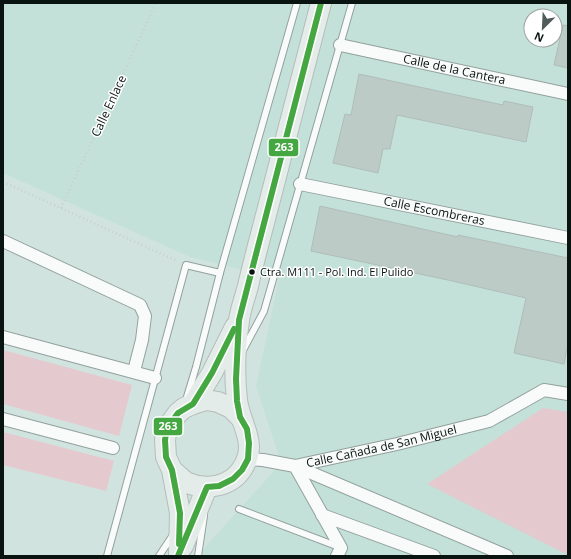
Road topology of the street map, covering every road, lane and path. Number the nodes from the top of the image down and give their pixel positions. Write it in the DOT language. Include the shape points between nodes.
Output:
graph roads {
  1 [pos="156,3"];
  2 [pos="297,3"];
  3 [pos="321,3"];
  4 [pos="352,3"];
  5 [pos="340,45"];
  6 [pos="568,94"];
  7 [pos="3,182"];
  8 [pos="300,184"];
  9 [pos="61,208"];
  10 [pos="568,238"];
  11 [pos="3,241"];
  12 [pos="186,265"];
  13 [pos="220,273"];
  14 [pos="239,320"];
  15 [pos="3,337"];
  16 [pos="235,366"];
  17 [pos="134,371"];
  18 [pos="156,378"];
  19 [pos="568,394"];
  20 [pos="188,406"];
  21 [pos="240,417"];
  22 [pos="3,419"];
  23 [pos="113,448"];
  24 [pos="248,459"];
  25 [pos="295,466"];
  26 [pos="172,470"];
  27 [pos="214,488"];
  28 [pos="207,508"];
  29 [pos="239,509"];
  30 [pos="322,515"];
  31 [pos="339,552"];
  32 [pos="175,555"];
  33 [pos="107,556"];
  34 [pos="154,556"];
  35 [pos="434,556"];
  36 [pos="507,556"];
  1 -- 9 [label="path, Calle Enlace"];
  2 -- 13 [label="lane"];
  3 -- 14 [label="main road"];
  4 -- 5 [label="lane"];
  5 -- 6 [label="street, Calle de la Cantera"];
  5 -- 8 [label="lane"];
  7 -- 9 [label="path"];
  8 -- 10 [label="street, Calle Escombreras"];
  8 -- 16 [label="lane" via="264,311"];
  9 -- 12 [label="path"];
  11 -- 17 [label="street" via="140,305 145,316"];
  12 -- 13 [label="lane"];
  12 -- 18 [label="lane"];
  13 -- 20 [label="lane"];
  14 -- 16 [label="main road"];
  14 -- 20 [label="main road" via="212,373"];
  15 -- 17 [label="street"];
  16 -- 21 [label="main road"];
  17 -- 18 [label="street"];
  18 -- 33 [label="lane"];
  19 -- 25 [label="street, Calle Cañada de San Miguel" via="544,390 489,421"];
  20 -- 21 [label="main road" via="206,400 218,402 231,408"];
  20 -- 26 [label="main road" via="178,413 167,428 166,457"];
  21 -- 24 [label="main road" via="247,429"];
  22 -- 23 [label="street"];
  24 -- 25 [label="street"];
  24 -- 27 [label="main road" via="233,479"];
  25 -- 30 [label="street"];
  25 -- 36 [label="street, Calle Cañada de San Miguel"];
  26 -- 27 [label="main road" via="188,482"];
  26 -- 32 [label="main road" via="180,513"];
  27 -- 32 [label="main road"];
  28 -- 32 [label="lane"];
  29 -- 31 [label="lane"];
  30 -- 31 [label="street"];
  30 -- 35 [label="street"];
  32 -- 34 [label="lane"];
}
